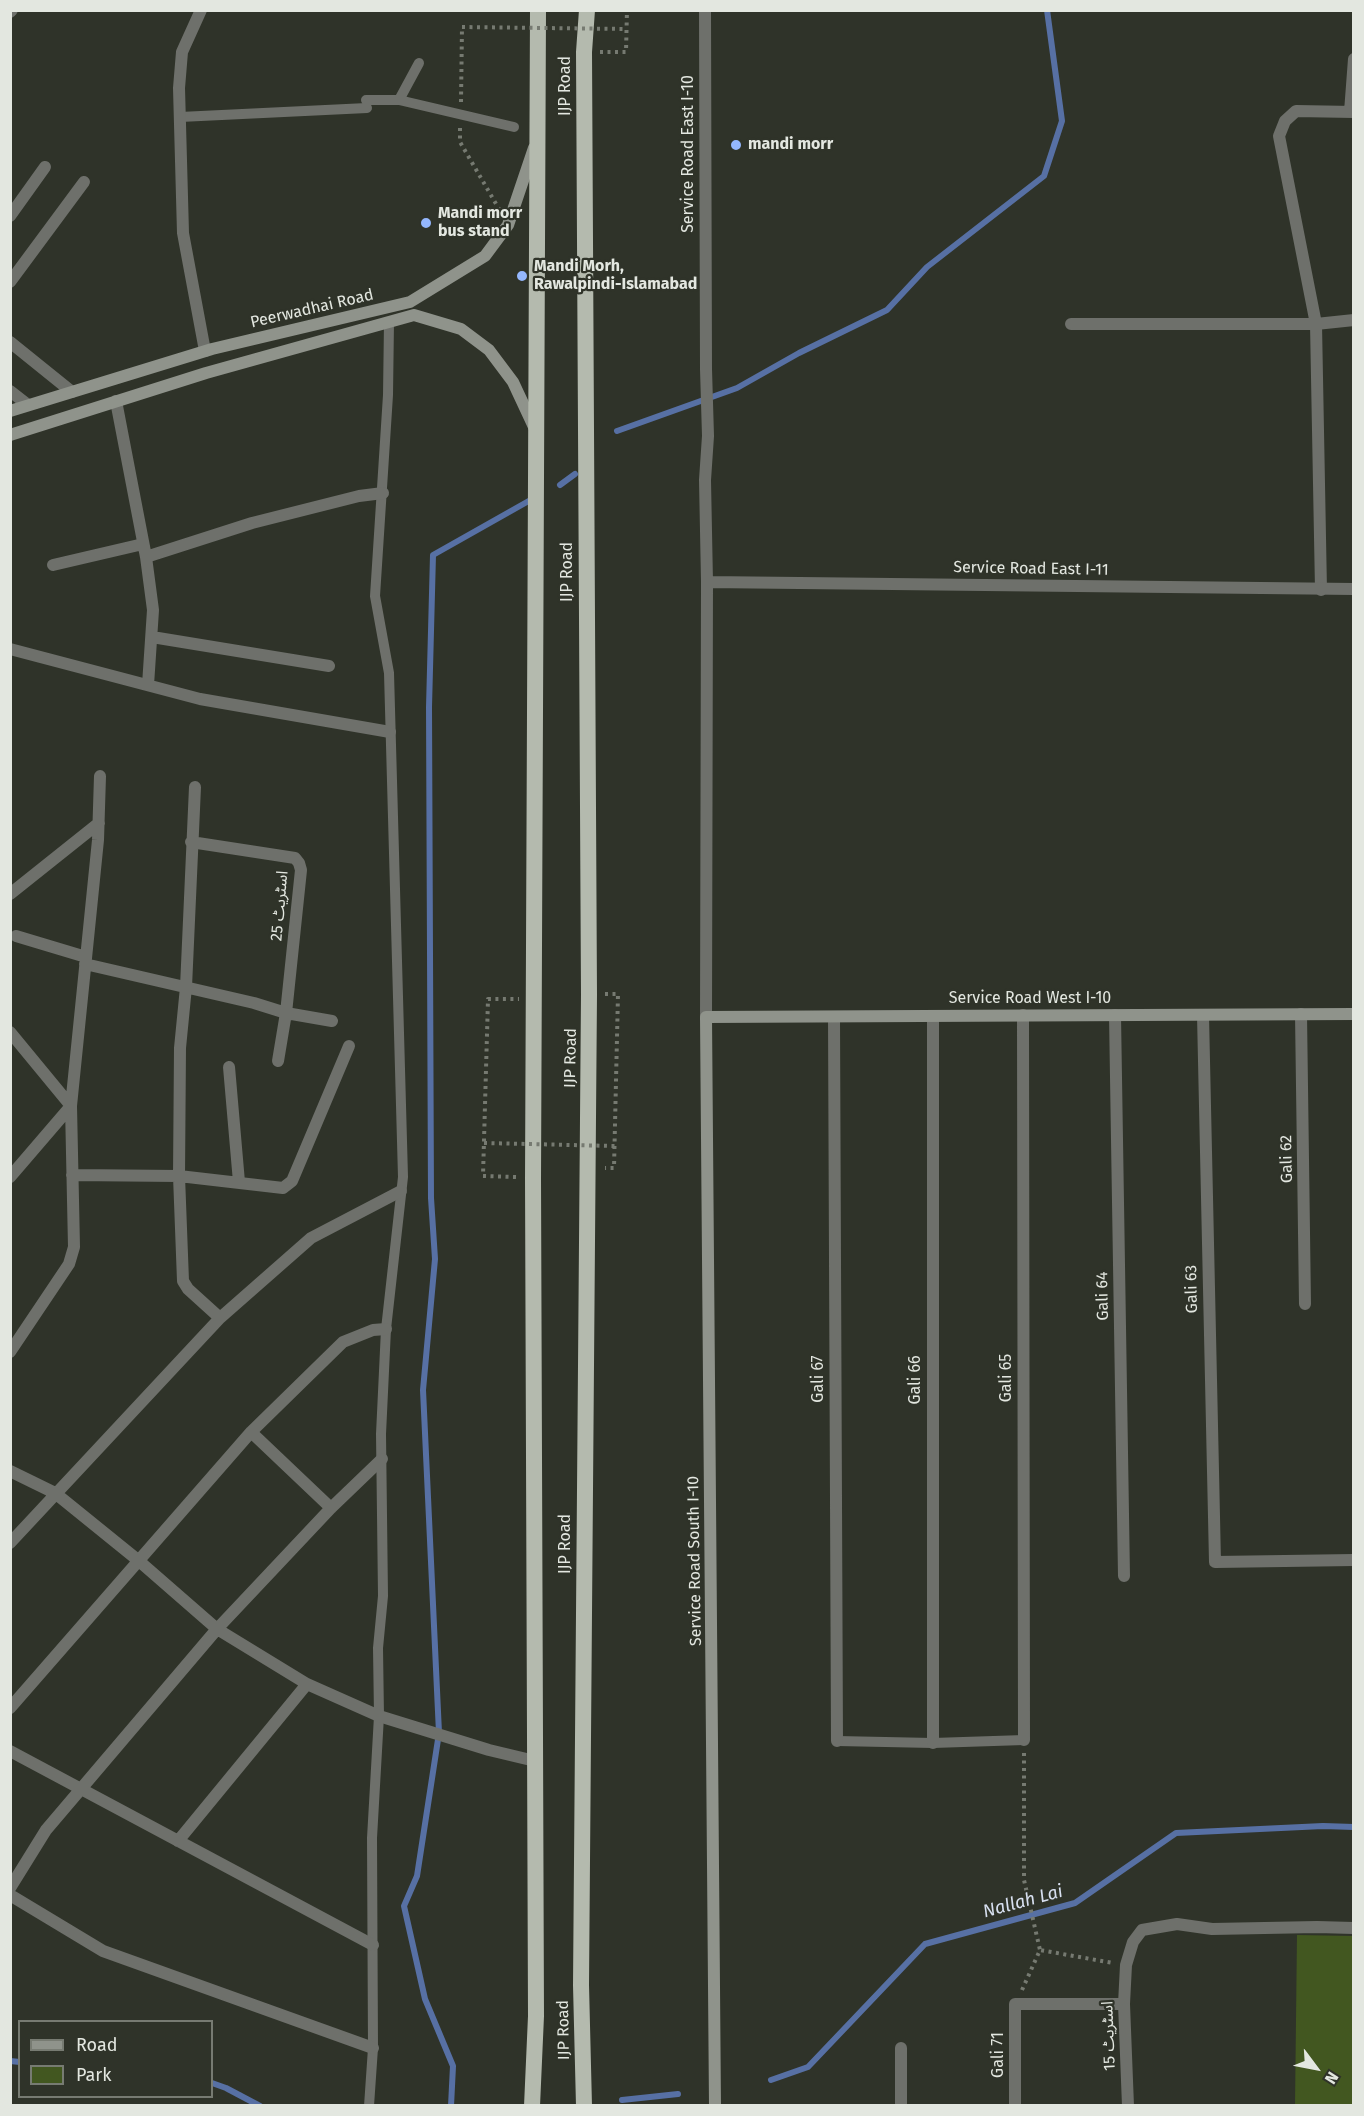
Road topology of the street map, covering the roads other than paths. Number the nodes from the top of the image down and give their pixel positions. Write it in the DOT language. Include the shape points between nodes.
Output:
graph roads {
  1 [pos="201,10"];
  2 [pos="538,10"];
  3 [pos="587,10"];
  4 [pos="705,10"];
  5 [pos="1353,59"];
  6 [pos="419,63"];
  7 [pos="399,100"];
  8 [pos="1352,112"];
  9 [pos="180,117"];
  10 [pos="513,127"];
  11 [pos="538,137"];
  12 [pos="45,167"];
  13 [pos="84,182"];
  14 [pos="10,216"];
  15 [pos="10,282"];
  16 [pos="1353,320"];
  17 [pos="389,322"];
  18 [pos="1071,324"];
  19 [pos="1316,324"];
  20 [pos="10,342"];
  21 [pos="205,351"];
  22 [pos="10,391"];
  23 [pos="72,392"];
  24 [pos="116,401"];
  25 [pos="28,405"];
  26 [pos="10,411"];
  27 [pos="537,434"];
  28 [pos="10,435"];
  29 [pos="383,493"];
  30 [pos="143,544"];
  31 [pos="146,557"];
  32 [pos="53,565"];
  33 [pos="707,582"];
  34 [pos="1353,589"];
  35 [pos="1322,590"];
  36 [pos="152,637"];
  37 [pos="10,649"];
  38 [pos="329,666"];
  39 [pos="148,685"];
  40 [pos="390,732"];
  41 [pos="100,776"];
  42 [pos="195,786"];
  43 [pos="99,822"];
  44 [pos="191,842"];
  45 [pos="10,894"];
  46 [pos="16,936"];
  47 [pos="85,961"];
  48 [pos="186,987"];
  49 [pos="286,1013"];
  50 [pos="1301,1014"];
  51 [pos="1353,1014"];
  52 [pos="1023,1015"];
  53 [pos="1115,1015"];
  54 [pos="1203,1015"];
  55 [pos="933,1016"];
  56 [pos="706,1017"];
  57 [pos="834,1017"];
  58 [pos="332,1021"];
  59 [pos="10,1032"];
  60 [pos="348,1046"];
  61 [pos="278,1061"];
  62 [pos="229,1067"];
  63 [pos="71,1106"];
  64 [pos="72,1175"];
  65 [pos="179,1176"];
  66 [pos="10,1177"];
  67 [pos="239,1182"];
  68 [pos="401,1191"];
  69 [pos="1305,1304"];
  70 [pos="220,1318"];
  71 [pos="386,1329"];
  72 [pos="10,1352"];
  73 [pos="251,1432"];
  74 [pos="382,1458"];
  75 [pos="10,1471"];
  76 [pos="55,1493"];
  77 [pos="330,1508"];
  78 [pos="10,1542"];
  79 [pos="1353,1560"];
  80 [pos="138,1561"];
  81 [pos="1124,1576"];
  82 [pos="217,1629"];
  83 [pos="307,1684"];
  84 [pos="10,1708"];
  85 [pos="379,1716"];
  86 [pos="1024,1740"];
  87 [pos="837,1741"];
  88 [pos="933,1743"];
  89 [pos="10,1751"];
  90 [pos="536,1761"];
  91 [pos="82,1789"];
  92 [pos="178,1841"];
  93 [pos="10,1888"];
  94 [pos="10,1895"];
  95 [pos="1353,1928"];
  96 [pos="372,1945"];
  97 [pos="1124,2004"];
  98 [pos="373,2048"];
  99 [pos="901,2048"];
  100 [pos="369,2106"];
  101 [pos="532,2106"];
  102 [pos="584,2106"];
  103 [pos="715,2106"];
  104 [pos="901,2106"];
  105 [pos="1015,2106"];
  106 [pos="1128,2106"];
  1 -- 9 [label="street" via="182,52"];
  2 -- 11 [label="highway, IJP Road"];
  3 -- 102 [label="highway, IJP Road" via="584,52 589,994 581,1985"];
  4 -- 33 [label="street, Service Road East I-10"];
  5 -- 8 [label="street"];
  6 -- 7 [label="lane"];
  7 -- 9 [label="lane"];
  7 -- 10 [label="lane"];
  8 -- 19 [label="street" via="1296,111 1285,121 1279,136"];
  9 -- 21 [label="street" via="183,232"];
  11 -- 21 [label="main road, Peerwadhai Road" via="508,225 485,256 410,302"];
  11 -- 27 [label="highway, IJP Road"];
  12 -- 14 [label="street"];
  13 -- 15 [label="street"];
  16 -- 19 [label="street"];
  17 -- 24 [label="main road"];
  17 -- 27 [label="main road" via="414,315 461,329 489,350 513,382"];
  17 -- 29 [label="lane"];
  18 -- 19 [label="street"];
  19 -- 35 [label="street"];
  20 -- 23 [label="street"];
  21 -- 23 [label="main road, Peerwadhai Road"];
  22 -- 25 [label="street"];
  23 -- 25 [label="main road, Peerwadhai Road"];
  24 -- 28 [label="main road"];
  24 -- 30 [label="street"];
  25 -- 26 [label="main road, Peerwadhai Road"];
  27 -- 90 [label="highway, IJP Road" via="533,1177"];
  29 -- 31 [label="street" via="252,523"];
  29 -- 40 [label="lane" via="375,596 389,673"];
  30 -- 31 [label="street"];
  30 -- 32 [label="street"];
  31 -- 36 [label="street" via="153,610"];
  33 -- 35 [label="street, Service Road East I-11"];
  33 -- 56 [label="street, Service Road East I-10"];
  34 -- 35 [label="street, Service Road East I-11"];
  36 -- 38 [label="street"];
  36 -- 39 [label="street"];
  37 -- 39 [label="street"];
  39 -- 40 [label="street" via="200,699"];
  40 -- 68 [label="lane"];
  41 -- 43 [label="street"];
  42 -- 44 [label="street"];
  43 -- 45 [label="street"];
  43 -- 47 [label="street"];
  44 -- 48 [label="street"];
  44 -- 49 [label="street, اسٹریٹ 25" via="295,858 299,863"];
  46 -- 47 [label="street"];
  47 -- 48 [label="street"];
  47 -- 63 [label="street"];
  48 -- 49 [label="street"];
  48 -- 65 [label="street" via="180,1048"];
  49 -- 58 [label="street"];
  49 -- 61 [label="street, اسٹریٹ 25"];
  50 -- 51 [label="main road, Service Road West I-10"];
  50 -- 54 [label="main road, Service Road West I-10"];
  50 -- 69 [label="street, Gali 62"];
  52 -- 53 [label="main road, Service Road West I-10"];
  52 -- 55 [label="main road, Service Road West I-10"];
  52 -- 86 [label="street, Gali 65"];
  53 -- 54 [label="main road, Service Road West I-10"];
  53 -- 81 [label="street, Gali 64"];
  54 -- 79 [label="street, Gali 63" via="1215,1562"];
  55 -- 57 [label="main road, Service Road West I-10"];
  55 -- 88 [label="street, Gali 66"];
  56 -- 57 [label="main road, Service Road West I-10"];
  56 -- 103 [label="main road, Service Road South I-10"];
  57 -- 87 [label="street, Gali 67"];
  59 -- 63 [label="street"];
  60 -- 67 [label="street" via="292,1181 283,1188"];
  62 -- 67 [label="street"];
  63 -- 64 [label="street"];
  63 -- 66 [label="street"];
  64 -- 65 [label="street"];
  64 -- 72 [label="street" via="72,1257"];
  65 -- 67 [label="street"];
  65 -- 70 [label="street" via="183,1281"];
  68 -- 70 [label="street" via="311,1238"];
  68 -- 71 [label="lane"];
  70 -- 76 [label="street"];
  71 -- 73 [label="street" via="343,1342"];
  71 -- 74 [label="lane"];
  73 -- 77 [label="street"];
  73 -- 80 [label="street"];
  74 -- 77 [label="street"];
  74 -- 85 [label="lane"];
  75 -- 76 [label="street"];
  76 -- 78 [label="street"];
  76 -- 80 [label="street"];
  77 -- 82 [label="street"];
  80 -- 82 [label="street"];
  80 -- 84 [label="street"];
  82 -- 83 [label="street"];
  82 -- 91 [label="street"];
  83 -- 85 [label="street"];
  83 -- 92 [label="street"];
  85 -- 90 [label="street"];
  85 -- 96 [label="lane" via="372,1838"];
  86 -- 88 [label="lane"];
  87 -- 88 [label="lane"];
  89 -- 91 [label="street"];
  90 -- 101 [label="highway, IJP Road"];
  91 -- 92 [label="street"];
  91 -- 93 [label="street" via="46,1830"];
  92 -- 96 [label="street"];
  94 -- 98 [label="street" via="103,1951"];
  95 -- 97 [label="street, اسٹریٹ 15" via="1212,1929 1177,1924 1142,1930 1133,1942 1126,1965"];
  96 -- 98 [label="lane"];
  97 -- 105 [label="street, Gali 71" via="1015,2004"];
  97 -- 106 [label="street, اسٹریٹ 15"];
  98 -- 100 [label="lane"];
  99 -- 104 [label="street"];
}
